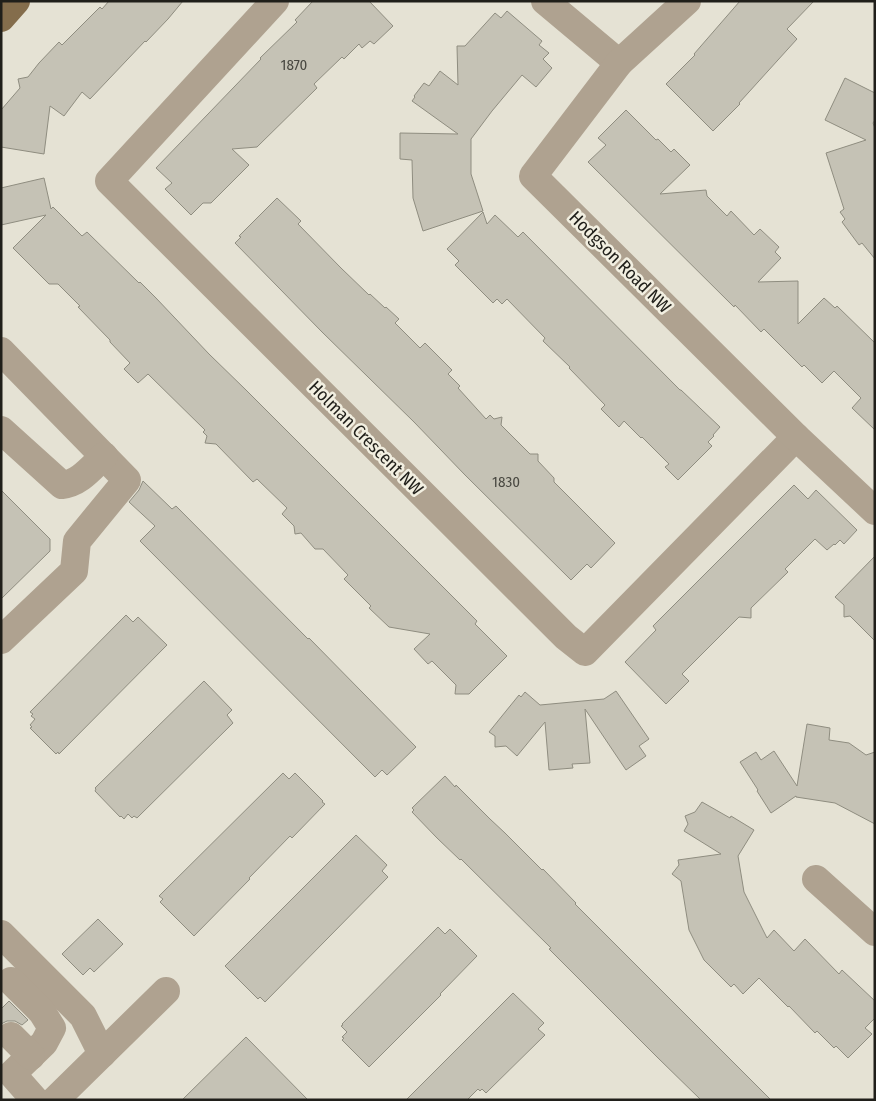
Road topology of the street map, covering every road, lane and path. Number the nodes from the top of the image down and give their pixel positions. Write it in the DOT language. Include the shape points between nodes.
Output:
graph roads {
  1 [pos="16,1"];
  2 [pos="275,1"];
  3 [pos="545,1"];
  4 [pos="686,1"];
  5 [pos="1,18"];
  6 [pos="618,63"];
  7 [pos="1,352"];
  8 [pos="1,430"];
  9 [pos="796,437"];
  10 [pos="104,456"];
  11 [pos="875,511"];
  12 [pos="1,640"];
  13 [pos="816,879"];
  14 [pos="875,932"];
  15 [pos="1,934"];
  16 [pos="14,978"];
  17 [pos="166,991"];
  18 [pos="11,1036"];
  19 [pos="102,1054"];
  20 [pos="11,1070"];
  21 [pos="35,1100"];
  22 [pos="55,1100"];
  1 -- 5 [label="main road"];
  2 -- 9 [label="street, Holman Crescent NW" via="108,180 566,637 585,652"];
  3 -- 6 [label="street"];
  4 -- 6 [label="street, Hodgson Road NW"];
  6 -- 9 [label="street, Hodgson Road NW" via="533,176"];
  7 -- 10 [label="street"];
  8 -- 10 [label="street" via="62,485 80,479"];
  9 -- 11 [label="street, Hodgson Road NW"];
  10 -- 12 [label="street" via="127,480 78,541 74,571"];
  13 -- 14 [label="street"];
  15 -- 16 [label="street"];
  16 -- 19 [label="street" via="83,1016"];
  16 -- 20 [label="street" via="52,1028 44,1043"];
  17 -- 19 [label="street"];
  18 -- 20 [label="street"];
  19 -- 22 [label="street"];
  20 -- 21 [label="street"];
}
